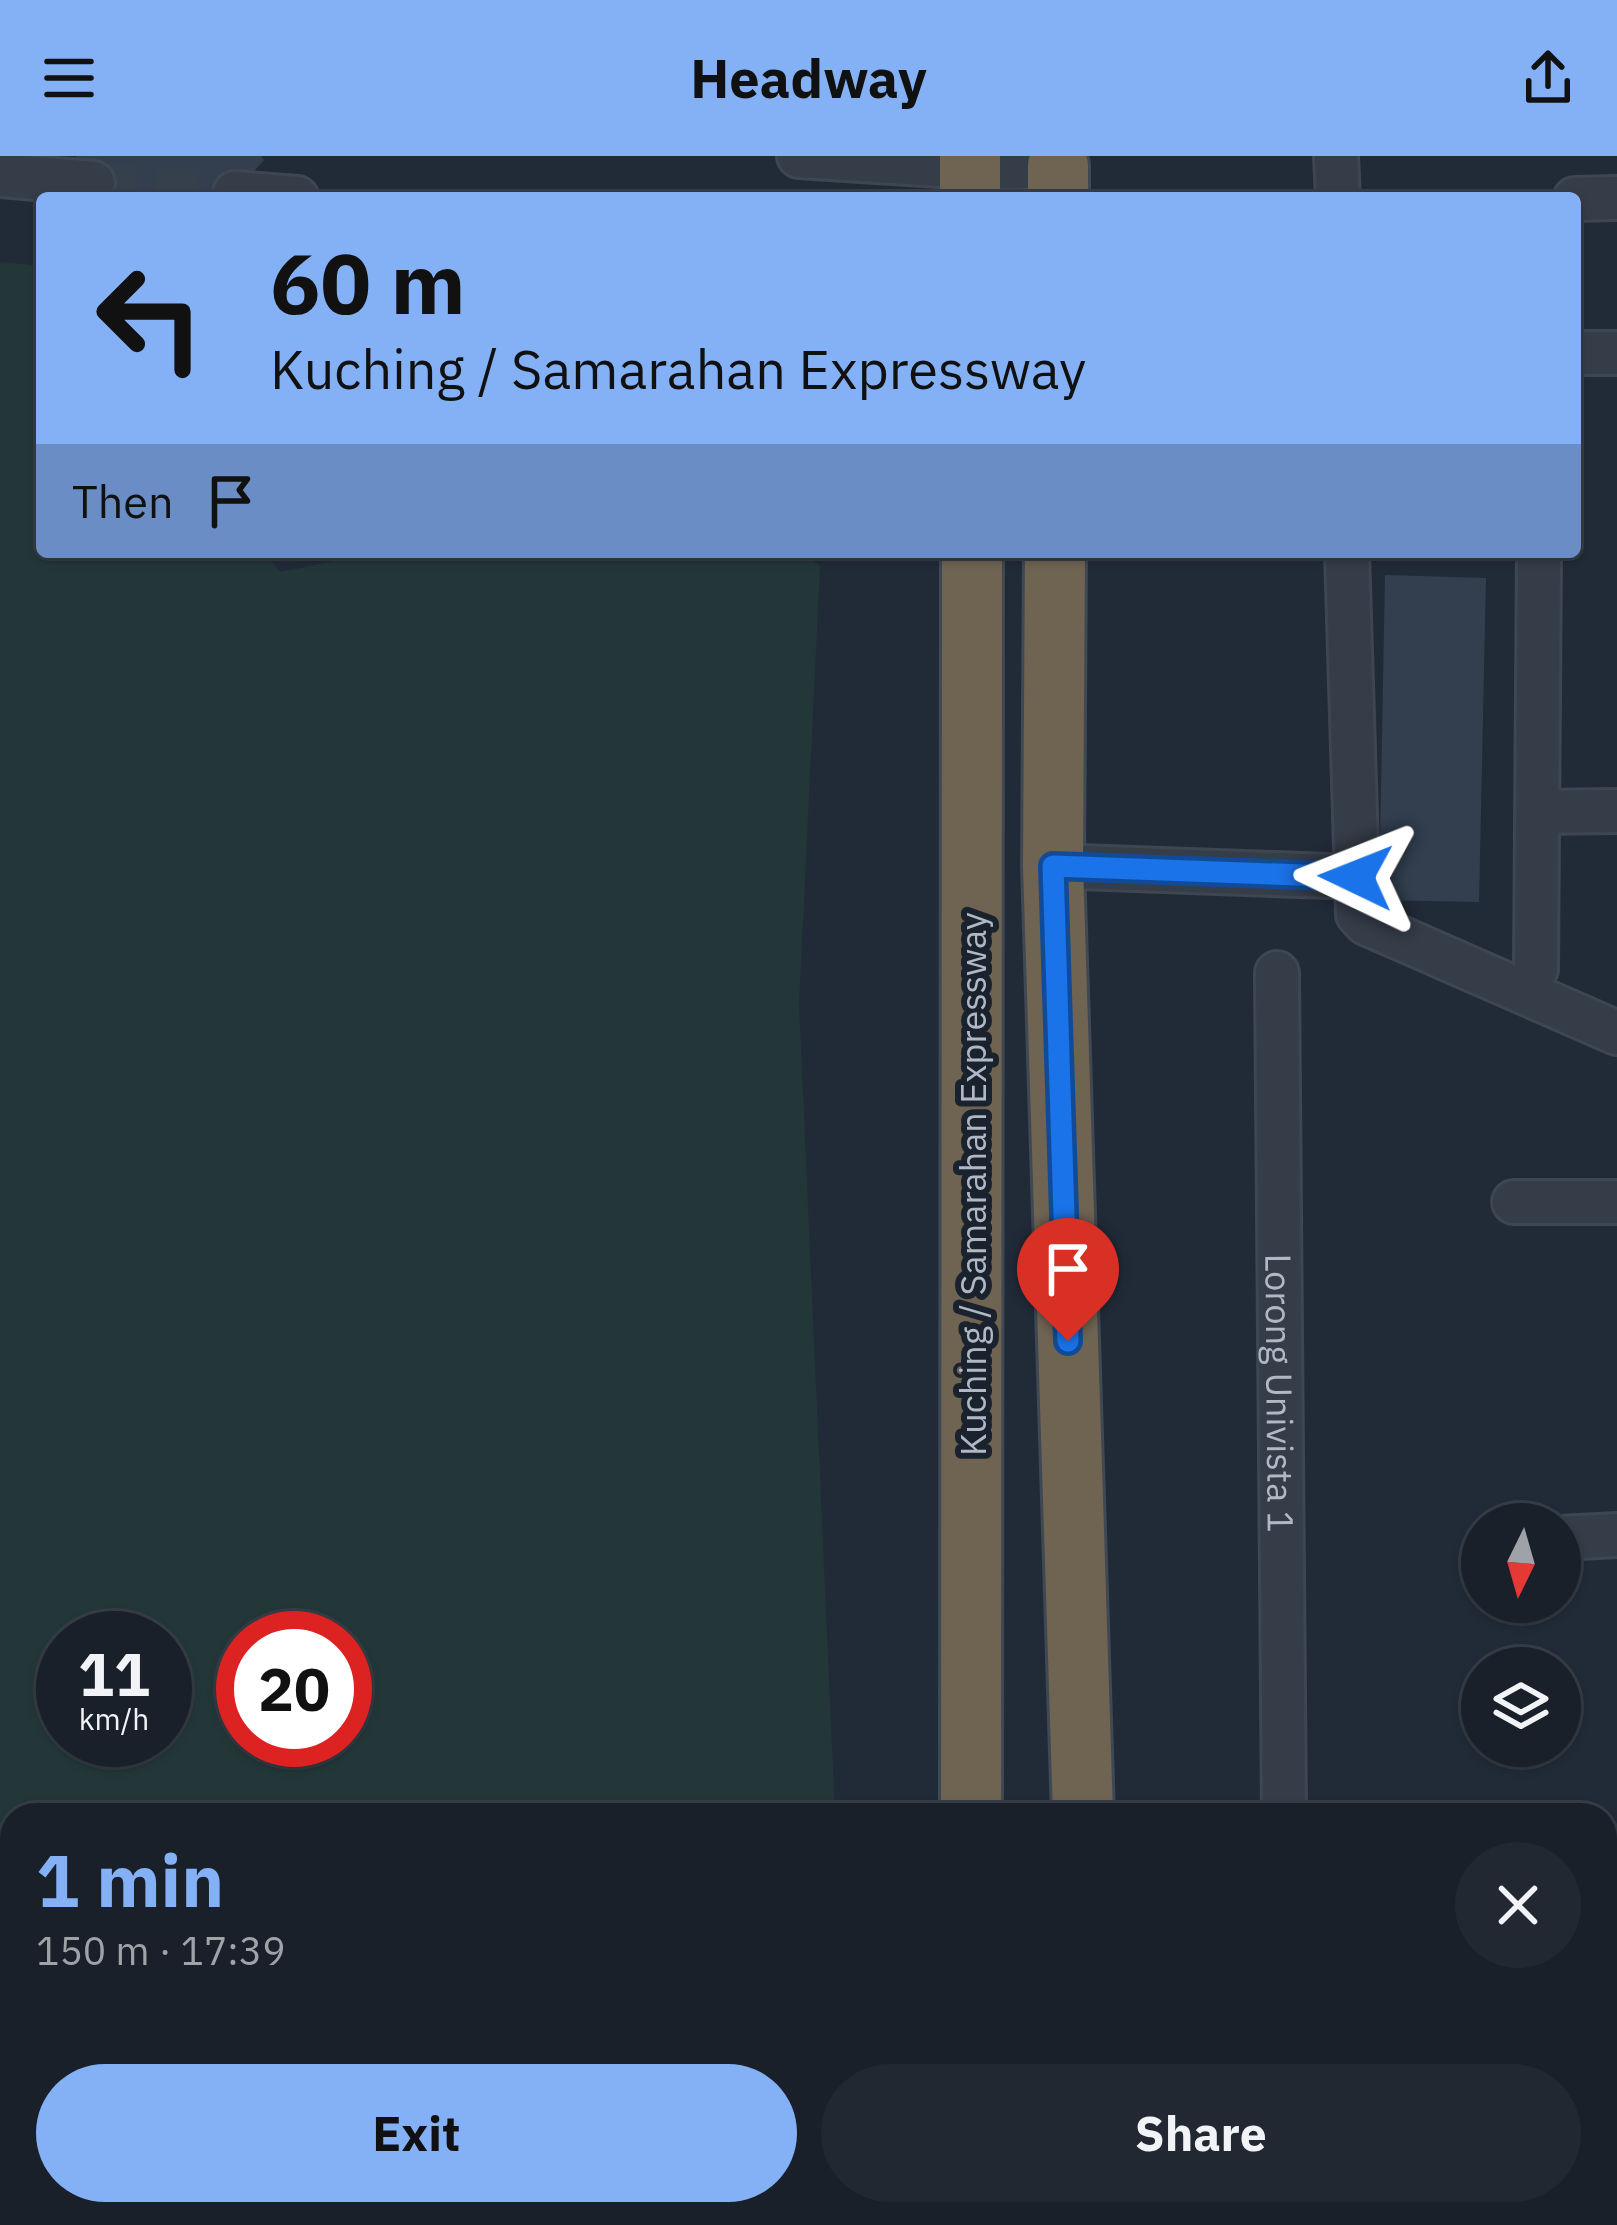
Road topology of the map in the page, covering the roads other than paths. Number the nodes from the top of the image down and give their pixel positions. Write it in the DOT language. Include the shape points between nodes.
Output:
graph roads {
  1 [pos="799,156"];
  2 [pos="1336,156"];
  3 [pos="970,174"];
  4 [pos="0,176"];
  5 [pos="1058,182"];
  6 [pos="92,183"];
  7 [pos="1338,192"];
  8 [pos="1617,198"];
  9 [pos="1581,199"];
  10 [pos="1581,353"];
  11 [pos="1617,353"];
  12 [pos="973,558"];
  13 [pos="1055,558"];
  14 [pos="1347,558"];
  15 [pos="1539,558"];
  16 [pos="1617,811"];
  17 [pos="1538,812"];
  18 [pos="1053,866"];
  19 [pos="1356,877"];
  20 [pos="1537,969"];
  21 [pos="1277,973"];
  22 [pos="1617,1033"];
  23 [pos="1514,1202"];
  24 [pos="1617,1202"];
  25 [pos="1617,1534"];
  26 [pos="1581,1537"];
  27 [pos="970,1803"];
  28 [pos="1083,1803"];
  29 [pos="1284,1803"];
  1 -- 3 [label="street"];
  2 -- 7 [label="street"];
  3 -- 5 [label="street"];
  4 -- 6 [label="street"];
  8 -- 9 [label="street"];
  10 -- 11 [label="street"];
  12 -- 27 [label="highway, Kuching / Samarahan Expressway"];
  13 -- 18 [label="highway"];
  14 -- 19 [label="street"];
  15 -- 17 [label="street"];
  16 -- 17 [label="street"];
  17 -- 20 [label="street"];
  18 -- 19 [label="street"];
  18 -- 28 [label="highway"];
  19 -- 22 [label="street" via="1355,904 1366,923"];
  21 -- 29 [label="street, Lorong Univista 1"];
  23 -- 24 [label="street"];
  25 -- 26 [label="street"];
}
